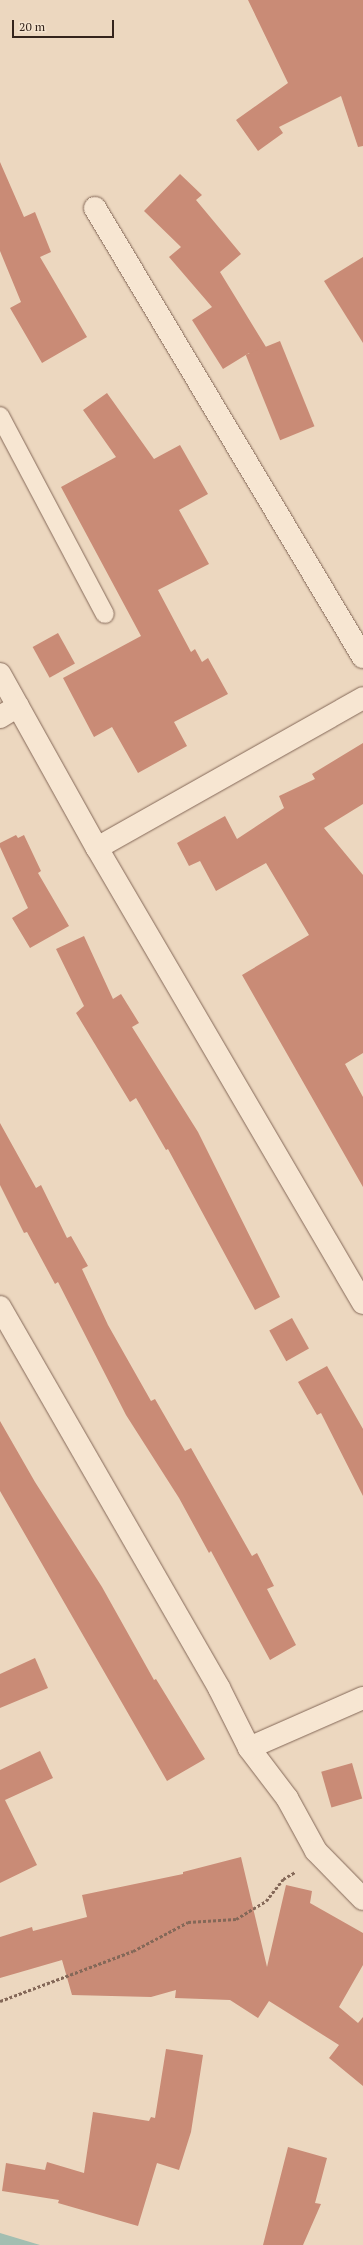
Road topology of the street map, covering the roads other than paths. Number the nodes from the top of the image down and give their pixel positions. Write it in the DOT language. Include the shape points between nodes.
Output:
graph roads {
  1 [pos="95,208"];
  2 [pos="0,416"];
  3 [pos="105,614"];
  4 [pos="363,656"];
  5 [pos="0,674"];
  6 [pos="363,698"];
  7 [pos="18,706"];
  8 [pos="0,717"];
  9 [pos="97,848"];
  10 [pos="363,1303"];
  11 [pos="0,1307"];
  12 [pos="363,1698"];
  13 [pos="249,1748"];
  14 [pos="363,1899"];
  1 -- 4 [label="street"];
  2 -- 3 [label="lane"];
  5 -- 7 [label="street"];
  6 -- 9 [label="street"];
  7 -- 8 [label="street"];
  7 -- 9 [label="street"];
  9 -- 10 [label="street"];
  11 -- 13 [label="street" via="219,1688"];
  12 -- 13 [label="street"];
  13 -- 14 [label="street" via="287,1798 316,1851"];
}
